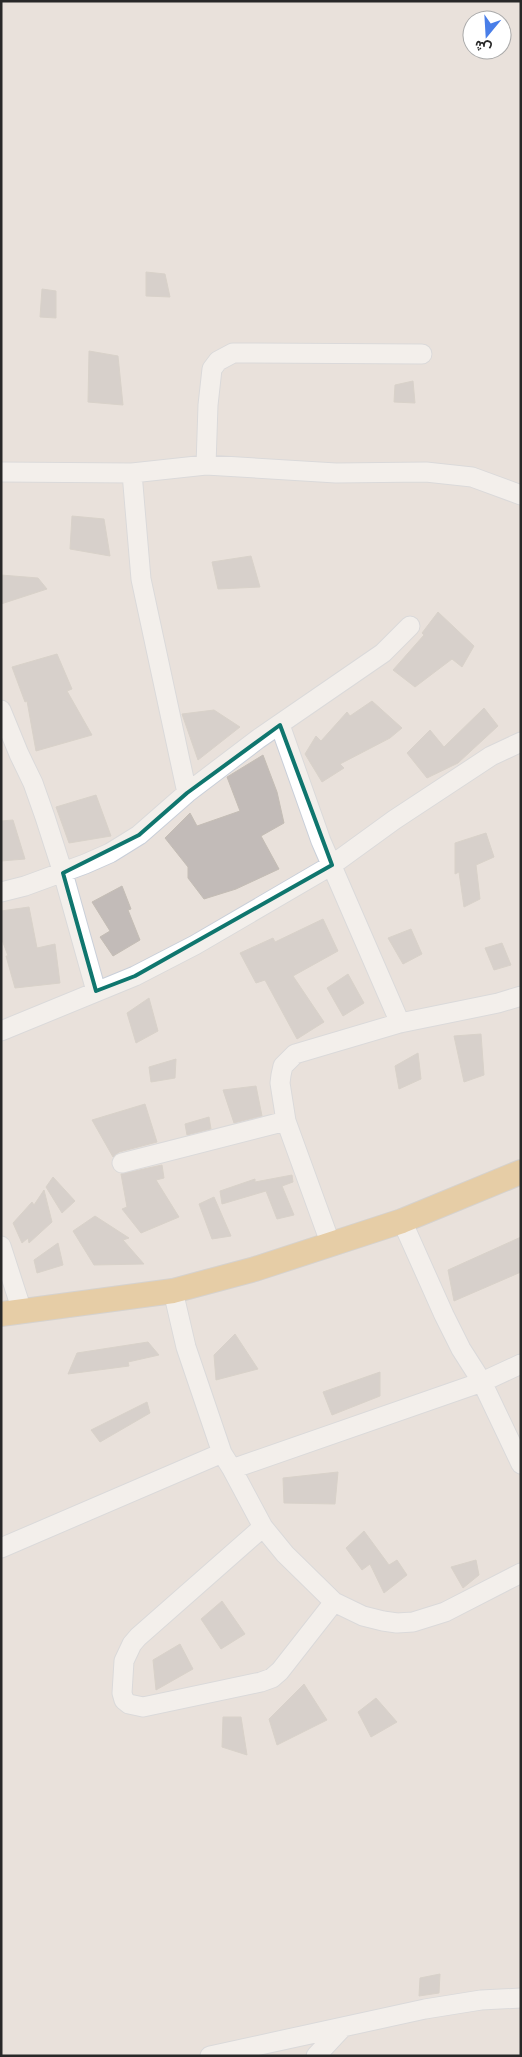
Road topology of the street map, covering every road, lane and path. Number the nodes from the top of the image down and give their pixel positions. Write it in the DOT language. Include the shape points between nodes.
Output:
graph roads {
  1 [pos="422,354"];
  2 [pos="206,466"];
  3 [pos="1,472"];
  4 [pos="132,473"];
  5 [pos="521,495"];
  6 [pos="410,626"];
  7 [pos="1,710"];
  8 [pos="280,725"];
  9 [pos="521,742"];
  10 [pos="10,754"];
  11 [pos="188,793"];
  12 [pos="332,865"];
  13 [pos="63,873"];
  14 [pos="1,892"];
  15 [pos="96,991"];
  16 [pos="521,996"];
  17 [pos="400,1023"];
  18 [pos="1,1030"];
  19 [pos="286,1121"];
  20 [pos="122,1163"];
  21 [pos="521,1172"];
  22 [pos="402,1221"];
  23 [pos="331,1245"];
  24 [pos="1,1246"];
  25 [pos="173,1291"];
  26 [pos="12,1312"];
  27 [pos="521,1364"];
  28 [pos="482,1382"];
  29 [pos="222,1453"];
  30 [pos="521,1464"];
  31 [pos="232,1469"];
  32 [pos="263,1527"];
  33 [pos="1,1548"];
  34 [pos="521,1573"];
  35 [pos="334,1602"];
  36 [pos="521,1998"];
  37 [pos="342,2028"];
  38 [pos="210,2056"];
  39 [pos="316,2056"];
  1 -- 2 [label="street" via="234,353 223,358 212,369"];
  2 -- 4 [label="street"];
  2 -- 5 [label="street" via="336,473 426,472 472,477"];
  3 -- 4 [label="street"];
  4 -- 11 [label="street" via="141,579"];
  6 -- 8 [label="street" via="382,653"];
  7 -- 10 [label="street"];
  8 -- 11 [label="street"];
  8 -- 12 [label="street"];
  9 -- 12 [label="street" via="491,756"];
  10 -- 13 [label="street" via="33,783"];
  11 -- 13 [label="street" via="139,835 110,853"];
  12 -- 15 [label="street" via="195,945 135,976"];
  12 -- 17 [label="street"];
  13 -- 14 [label="street"];
  13 -- 15 [label="street"];
  15 -- 18 [label="street"];
  16 -- 17 [label="street"];
  17 -- 19 [label="street" via="289,1058 283,1066 280,1083"];
  19 -- 20 [label="street"];
  19 -- 23 [label="street"];
  21 -- 22 [label="main road"];
  22 -- 23 [label="main road"];
  22 -- 28 [label="street" via="444,1315"];
  23 -- 25 [label="main road"];
  24 -- 26 [label="street"];
  25 -- 26 [label="main road"];
  25 -- 29 [label="street" via="186,1347"];
  27 -- 28 [label="street"];
  28 -- 30 [label="street"];
  28 -- 31 [label="street"];
  29 -- 31 [label="street"];
  29 -- 33 [label="street"];
  31 -- 32 [label="street"];
  32 -- 35 [label="street" via="285,1554"];
  32 -- 35 [label="street" via="138,1637 124,1661 124,1700 143,1707 272,1678"];
  34 -- 35 [label="street" via="445,1612 413,1622 397,1623 363,1616"];
  36 -- 37 [label="street" via="425,2008"];
  37 -- 38 [label="street"];
  37 -- 39 [label="street"];
}
